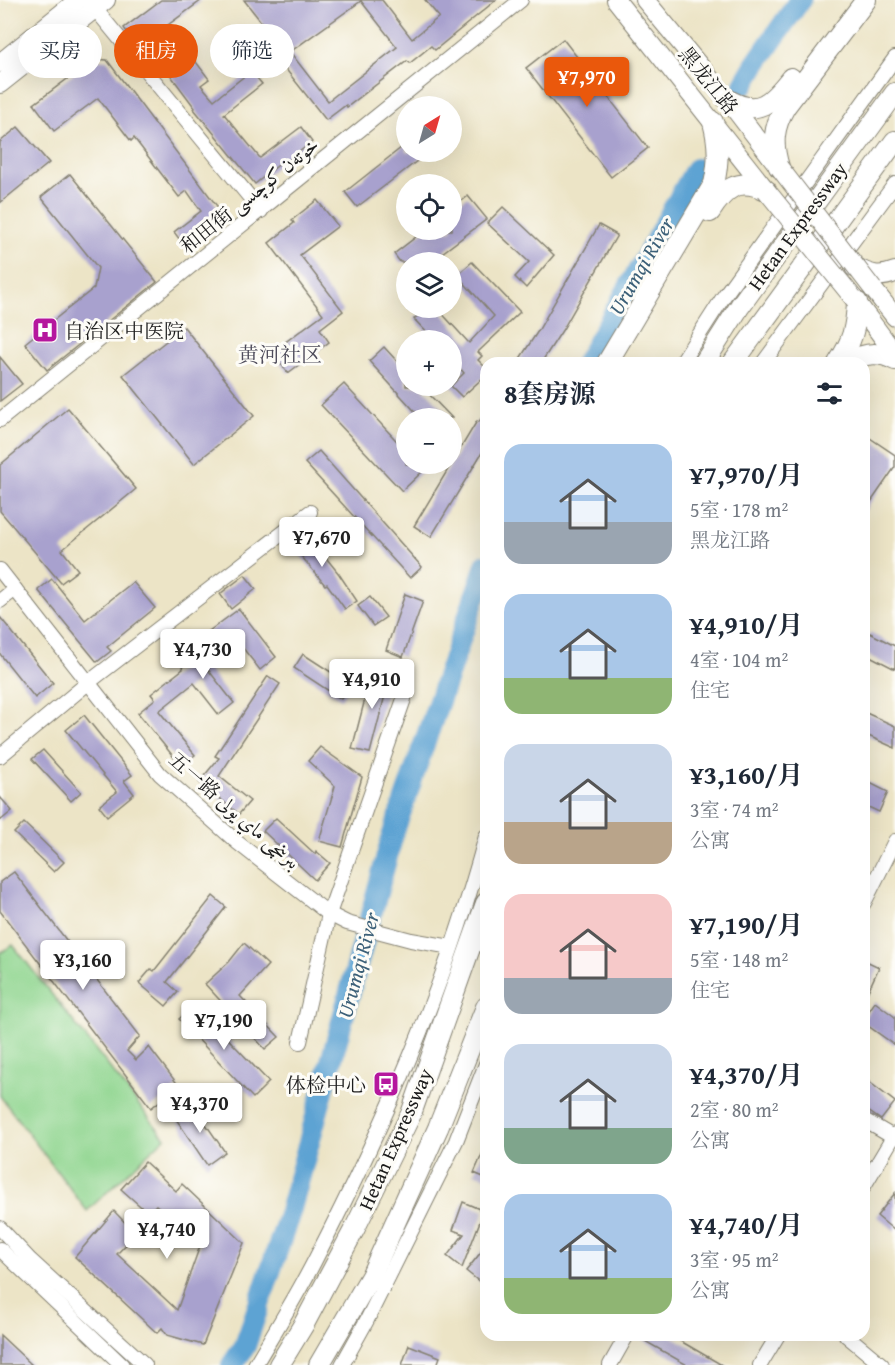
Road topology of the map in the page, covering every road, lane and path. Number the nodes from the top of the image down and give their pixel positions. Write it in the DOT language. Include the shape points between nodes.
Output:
graph roads {
  1 [pos="78,0"];
  2 [pos="521,0"];
  3 [pos="615,0"];
  4 [pos="645,0"];
  5 [pos="851,0"];
  6 [pos="866,0"];
  7 [pos="96,3"];
  8 [pos="895,58"];
  9 [pos="0,63"];
  10 [pos="0,84"];
  11 [pos="895,93"];
  12 [pos="727,99"];
  13 [pos="713,122"];
  14 [pos="895,141"];
  15 [pos="779,167"];
  16 [pos="895,184"];
  17 [pos="766,190"];
  18 [pos="261,211"];
  19 [pos="855,267"];
  20 [pos="895,272"];
  21 [pos="856,301"];
  22 [pos="895,317"];
  23 [pos="895,354"];
  24 [pos="611,357"];
  25 [pos="622,357"];
  26 [pos="685,357"];
  27 [pos="709,357"];
  28 [pos="737,357"];
  29 [pos="767,357"];
  30 [pos="842,357"];
  31 [pos="860,357"];
  32 [pos="895,360"];
  33 [pos="0,420"];
  34 [pos="310,513"];
  35 [pos="0,570"];
  36 [pos="15,590"];
  37 [pos="0,601"];
  38 [pos="89,682"];
  39 [pos="404,699"];
  40 [pos="0,756"];
  41 [pos="895,841"];
  42 [pos="480,858"];
  43 [pos="870,891"];
  44 [pos="329,914"];
  45 [pos="480,920"];
  46 [pos="451,947"];
  47 [pos="480,1022"];
  48 [pos="300,1042"];
  49 [pos="480,1079"];
  50 [pos="870,1123"];
  51 [pos="894,1136"];
  52 [pos="870,1176"];
  53 [pos="0,1228"];
  54 [pos="0,1250"];
  55 [pos="624,1341"];
  56 [pos="774,1341"];
  57 [pos="853,1341"];
  58 [pos="122,1365"];
  59 [pos="145,1365"];
  60 [pos="255,1365"];
  61 [pos="279,1365"];
  62 [pos="319,1365"];
  63 [pos="342,1365"];
  64 [pos="610,1365"];
  65 [pos="760,1365"];
  66 [pos="882,1365"];
  1 -- 9 [label="main road"];
  2 -- 18 [label="street, 和田街 خوتەن كوچىسى"];
  3 -- 13 [label="main road, 黑龙江路"];
  4 -- 12 [label="main road, 黑龙江路"];
  5 -- 12 [label="highway" via="770,102 748,108"];
  6 -- 15 [label="highway" via="777,120 773,136"];
  7 -- 10 [label="main road"];
  7 -- 18 [label="street"];
  8 -- 26 [label="street" via="730,287"];
  11 -- 27 [label="highway, Hetan Expressway" via="740,306"];
  12 -- 15 [label="main road, 黑龙江路"];
  13 -- 17 [label="main road, 黑龙江路"];
  13 -- 24 [label="highway" via="719,142 714,184"];
  14 -- 28 [label="highway, Hetan Expressway"];
  15 -- 19 [label="main road, 黑龙江路, bridge"];
  16 -- 29 [label="street"];
  17 -- 21 [label="main road, 黑龙江路, bridge"];
  17 -- 25 [label="highway" via="744,184 723,193"];
  18 -- 33 [label="street, 和田街 خوتەن كوچىسى"];
  19 -- 20 [label="highway" via="875,276"];
  19 -- 22 [label="main road, 黑龙江路, bridge"];
  21 -- 23 [label="main road, 黑龙江路"];
  21 -- 30 [label="highway" via="856,326"];
  31 -- 32 [label="highway" via="876,354"];
  34 -- 38 [label="street"];
  35 -- 36 [label="street, 五一路 بىرىنچى ماي يولى"];
  36 -- 37 [label="street"];
  36 -- 38 [label="street, 五一路 بىرىنچى ماي يولى"];
  38 -- 40 [label="street"];
  38 -- 44 [label="street, 五一路 بىرىنچى ماي يولى" via="160,774 258,860"];
  39 -- 44 [label="street"];
  41 -- 43 [label="street"];
  42 -- 46 [label="street"];
  44 -- 46 [label="street, 五一路 بىرىنچى ماي يولى" via="347,923"];
  44 -- 48 [label="street"];
  45 -- 61 [label="highway, Hetan Expressway" via="411,1114 355,1228"];
  46 -- 60 [label="street" via="390,1107 313,1263"];
  47 -- 62 [label="highway, Hetan Expressway" via="438,1128 370,1276"];
  49 -- 63 [label="street" via="456,1140"];
  50 -- 51 [label="street"];
  51 -- 52 [label="street"];
  53 -- 59 [label="street"];
  54 -- 58 [label="street"];
  55 -- 64 [label="street"];
  56 -- 65 [label="street"];
  57 -- 66 [label="street"];
}
